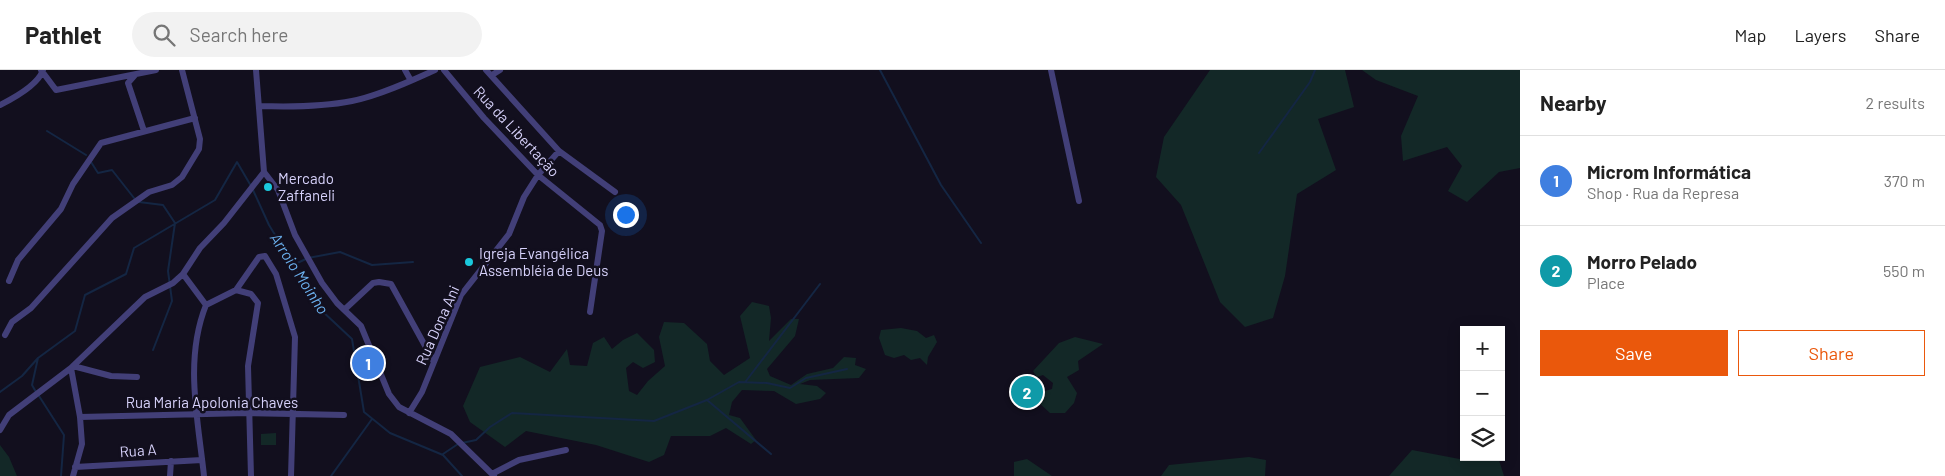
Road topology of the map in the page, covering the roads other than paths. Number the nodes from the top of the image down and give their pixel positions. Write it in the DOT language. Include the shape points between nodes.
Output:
graph roads {
  1 [pos="140,70"];
  2 [pos="156,70"];
  3 [pos="182,70"];
  4 [pos="256,70"];
  5 [pos="405,70"];
  6 [pos="435,70"];
  7 [pos="444,70"];
  8 [pos="486,70"];
  9 [pos="500,70"];
  10 [pos="1051,70"];
  11 [pos="42,71"];
  12 [pos="134,75"];
  13 [pos="492,75"];
  14 [pos="410,79"];
  15 [pos="0,96"];
  16 [pos="2,104"];
  17 [pos="259,106"];
  18 [pos="195,118"];
  19 [pos="144,131"];
  20 [pos="559,150"];
  21 [pos="264,172"];
  22 [pos="538,175"];
  23 [pos="615,192"];
  24 [pos="1079,201"];
  25 [pos="183,274"];
  26 [pos="9,281"];
  27 [pos="236,290"];
  28 [pos="206,305"];
  29 [pos="344,310"];
  30 [pos="590,312"];
  31 [pos="5,334"];
  32 [pos="434,362"];
  33 [pos="72,367"];
  34 [pos="137,377"];
  35 [pos="248,413"];
  36 [pos="293,413"];
  37 [pos="197,414"];
  38 [pos="409,414"];
  39 [pos="344,415"];
  40 [pos="80,417"];
  41 [pos="0,430"];
  42 [pos="566,450"];
  43 [pos="202,460"];
  44 [pos="171,461"];
  45 [pos="75,467"];
  46 [pos="493,475"];
  47 [pos="73,476"];
  48 [pos="170,476"];
  49 [pos="204,476"];
  50 [pos="251,476"];
  51 [pos="291,476"];
  1 -- 12 [label="street"];
  2 -- 12 [label="street"];
  3 -- 18 [label="street"];
  4 -- 17 [label="street"];
  5 -- 14 [label="street"];
  6 -- 14 [label="street"];
  7 -- 22 [label="street, Rua da Libertação"];
  8 -- 13 [label="street"];
  9 -- 13 [label="street"];
  10 -- 24 [label="street"];
  11 -- 12 [label="street" via="56,90"];
  11 -- 16 [label="street" via="35,82"];
  12 -- 19 [label="street" via="128,83"];
  13 -- 20 [label="street"];
  14 -- 17 [label="street" via="351,101"];
  15 -- 16 [label="street"];
  17 -- 21 [label="street"];
  18 -- 19 [label="street"];
  18 -- 31 [label="street" via="199,149 182,177 149,192 112,218 31,308 12,322"];
  19 -- 26 [label="street" via="101,143 73,184 61,209 18,260"];
  20 -- 22 [label="street, Rua Dona Ani"];
  20 -- 23 [label="street"];
  21 -- 25 [label="street" via="200,248"];
  21 -- 29 [label="street" via="278,190 295,235 322,283"];
  22 -- 30 [label="street, Rua da Libertação" via="600,225 602,231"];
  22 -- 32 [label="street, Rua Dona Ani" via="524,197 509,234 460,295"];
  25 -- 28 [label="street"];
  25 -- 33 [label="street" via="145,297"];
  27 -- 28 [label="street"];
  27 -- 35 [label="street" via="251,294 258,303 248,366"];
  27 -- 36 [label="street" via="259,257 264,256 276,274 295,337"];
  28 -- 37 [label="street" via="192,370"];
  29 -- 32 [label="street" via="372,284 391,284"];
  29 -- 38 [label="street" via="360,326 389,394"];
  32 -- 38 [label="street, Rua Dona Ani"];
  33 -- 34 [label="street" via="111,376"];
  33 -- 40 [label="street"];
  33 -- 41 [label="street" via="9,416"];
  35 -- 36 [label="street, Rua Maria Apolonia Chaves"];
  35 -- 37 [label="street, Rua Maria Apolonia Chaves"];
  35 -- 50 [label="street"];
  36 -- 39 [label="street, Rua Maria Apolonia Chaves"];
  36 -- 51 [label="street"];
  37 -- 40 [label="street, Rua Maria Apolonia Chaves"];
  37 -- 43 [label="street"];
  38 -- 46 [label="street" via="451,434"];
  40 -- 45 [label="street" via="82,444"];
  42 -- 46 [label="street" via="519,460"];
  43 -- 44 [label="street, Rua A"];
  43 -- 49 [label="street"];
  44 -- 45 [label="street, Rua A"];
  44 -- 48 [label="street"];
  45 -- 47 [label="street"];
}
